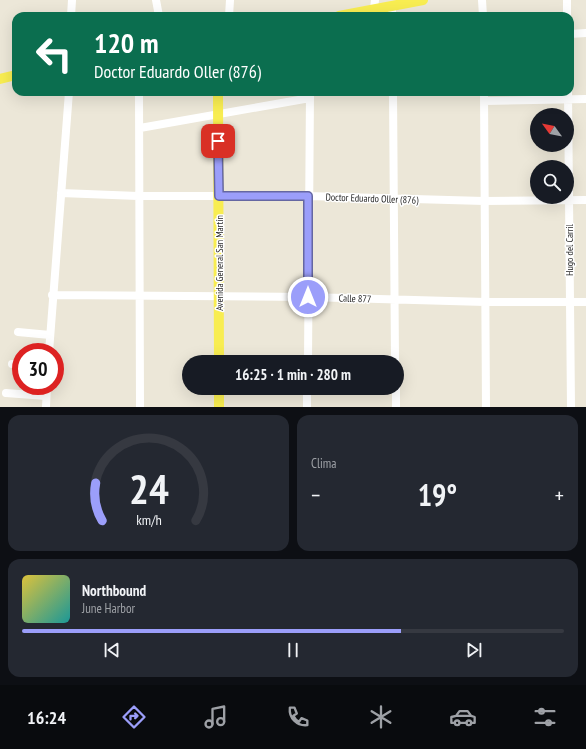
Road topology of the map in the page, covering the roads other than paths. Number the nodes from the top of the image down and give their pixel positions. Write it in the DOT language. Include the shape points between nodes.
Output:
graph roads {
  1 [pos="72,0"];
  2 [pos="156,0"];
  3 [pos="230,0"];
  4 [pos="423,0"];
  5 [pos="482,0"];
  6 [pos="567,0"];
  7 [pos="375,5"];
  8 [pos="392,11"];
  9 [pos="71,12"];
  10 [pos="158,12"];
  11 [pos="229,12"];
  12 [pos="352,12"];
  13 [pos="483,12"];
  14 [pos="567,12"];
  15 [pos="574,34"];
  16 [pos="586,34"];
  17 [pos="12,77"];
  18 [pos="0,79"];
  19 [pos="69,96"];
  20 [pos="139,96"];
  21 [pos="218,96"];
  22 [pos="305,96"];
  23 [pos="310,96"];
  24 [pos="393,96"];
  25 [pos="484,96"];
  26 [pos="568,96"];
  27 [pos="586,99"];
  28 [pos="484,101"];
  29 [pos="218,113"];
  30 [pos="140,128"];
  31 [pos="569,160"];
  32 [pos="61,194"];
  33 [pos="138,196"];
  34 [pos="219,196"];
  35 [pos="308,196"];
  36 [pos="393,199"];
  37 [pos="530,200"];
  38 [pos="574,200"];
  39 [pos="586,200"];
  40 [pos="484,201"];
  41 [pos="569,204"];
  42 [pos="52,295"];
  43 [pos="140,296"];
  44 [pos="219,297"];
  45 [pos="308,297"];
  46 [pos="394,300"];
  47 [pos="486,302"];
  48 [pos="569,302"];
  49 [pos="586,302"];
  50 [pos="18,332"];
  51 [pos="50,335"];
  52 [pos="50,343"];
  53 [pos="219,355"];
  54 [pos="308,355"];
  55 [pos="395,355"];
  56 [pos="6,393"];
  57 [pos="219,395"];
  58 [pos="307,395"];
  59 [pos="396,395"];
  60 [pos="46,396"];
  61 [pos="46,407"];
  62 [pos="140,407"];
  63 [pos="219,407"];
  64 [pos="307,407"];
  65 [pos="396,407"];
  66 [pos="486,407"];
  67 [pos="571,407"];
  1 -- 9 [label="street"];
  2 -- 10 [label="street"];
  3 -- 11 [label="street"];
  4 -- 8 [label="main road"];
  5 -- 13 [label="street"];
  6 -- 14 [label="street"];
  7 -- 8 [label="main road"];
  7 -- 12 [label="main road"];
  15 -- 16 [label="street"];
  17 -- 18 [label="main road"];
  19 -- 32 [label="street"];
  20 -- 30 [label="street"];
  21 -- 29 [label="main road, Avenida General San Martín"];
  22 -- 29 [label="street"];
  23 -- 35 [label="street"];
  24 -- 36 [label="street"];
  25 -- 28 [label="street"];
  26 -- 27 [label="street"];
  26 -- 28 [label="street"];
  26 -- 31 [label="street, Hugo del Carril"];
  28 -- 40 [label="street"];
  29 -- 30 [label="street"];
  29 -- 34 [label="main road, Avenida General San Martín"];
  30 -- 33 [label="street"];
  32 -- 33 [label="street, Doctor Eduardo Oller (876)"];
  32 -- 42 [label="street"];
  33 -- 34 [label="street, Doctor Eduardo Oller (876)"];
  33 -- 43 [label="street"];
  34 -- 35 [label="street, Doctor Eduardo Oller (876)"];
  34 -- 44 [label="main road, Avenida General San Martín"];
  35 -- 36 [label="street, Doctor Eduardo Oller (876)"];
  35 -- 45 [label="street"];
  36 -- 40 [label="street, Doctor Eduardo Oller (876)"];
  36 -- 46 [label="street"];
  37 -- 40 [label="street, Doctor Eduardo Oller (876)"];
  38 -- 39 [label="street, Doctor Eduardo Oller (876)"];
  40 -- 47 [label="street"];
  41 -- 48 [label="street, Hugo del Carril"];
  42 -- 43 [label="street, Calle 877"];
  42 -- 51 [label="street"];
  43 -- 44 [label="street, Calle 877"];
  43 -- 62 [label="street"];
  44 -- 45 [label="street, Calle 877"];
  44 -- 53 [label="main road, Avenida General San Martín"];
  45 -- 46 [label="street, Calle 877"];
  45 -- 54 [label="street"];
  46 -- 47 [label="street, Calle 877"];
  46 -- 55 [label="street"];
  47 -- 48 [label="street, Calle 877"];
  47 -- 66 [label="street"];
  48 -- 49 [label="street, Calle 877"];
  48 -- 67 [label="street, Hugo del Carril"];
  50 -- 51 [label="street"];
  51 -- 52 [label="street"];
  56 -- 60 [label="street"];
  57 -- 63 [label="main road"];
  58 -- 64 [label="street"];
  59 -- 65 [label="street"];
  60 -- 61 [label="street"];
}
